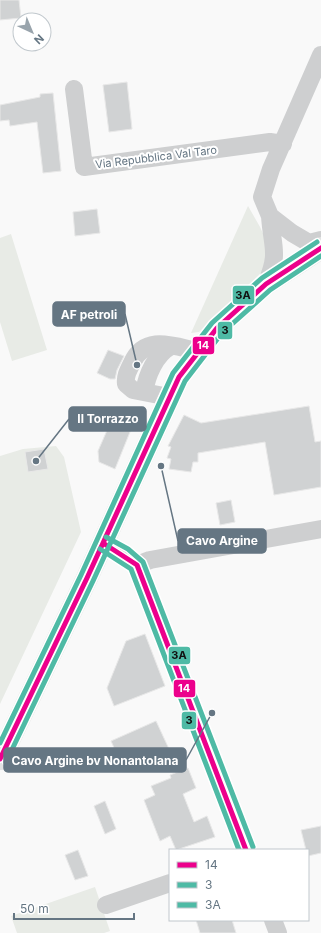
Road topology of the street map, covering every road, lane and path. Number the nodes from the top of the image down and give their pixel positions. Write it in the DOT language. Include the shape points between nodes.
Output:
graph roads {
  1 [pos="321,55"];
  2 [pos="74,89"];
  3 [pos="283,144"];
  4 [pos="270,216"];
  5 [pos="321,240"];
  6 [pos="321,248"];
  7 [pos="266,284"];
  8 [pos="198,351"];
  9 [pos="169,397"];
  10 [pos="321,529"];
  11 [pos="103,543"];
  12 [pos="137,565"];
  13 [pos="0,760"];
  14 [pos="246,849"];
  15 [pos="169,883"];
  16 [pos="106,905"];
  17 [pos="273,921"];
  18 [pos="278,933"];
  1 -- 3 [label="street"];
  2 -- 3 [label="street, Via Repubblica Val Taro" via="84,167 270,142"];
  3 -- 4 [label="street" via="262,197"];
  4 -- 5 [label="street" via="292,234 309,243"];
  4 -- 7 [label="street" via="275,249 274,265"];
  6 -- 7 [label="main road"];
  7 -- 8 [label="main road" via="217,328"];
  8 -- 9 [label="main road" via="179,377"];
  8 -- 9 [label="street" via="158,344 138,351 125,377 126,384 133,390"];
  9 -- 11 [label="main road"];
  10 -- 12 [label="street" via="150,560"];
  11 -- 12 [label="street"];
  11 -- 13 [label="main road"];
  12 -- 14 [label="street"];
  15 -- 16 [label="street"];
  17 -- 18 [label="street"];
}
